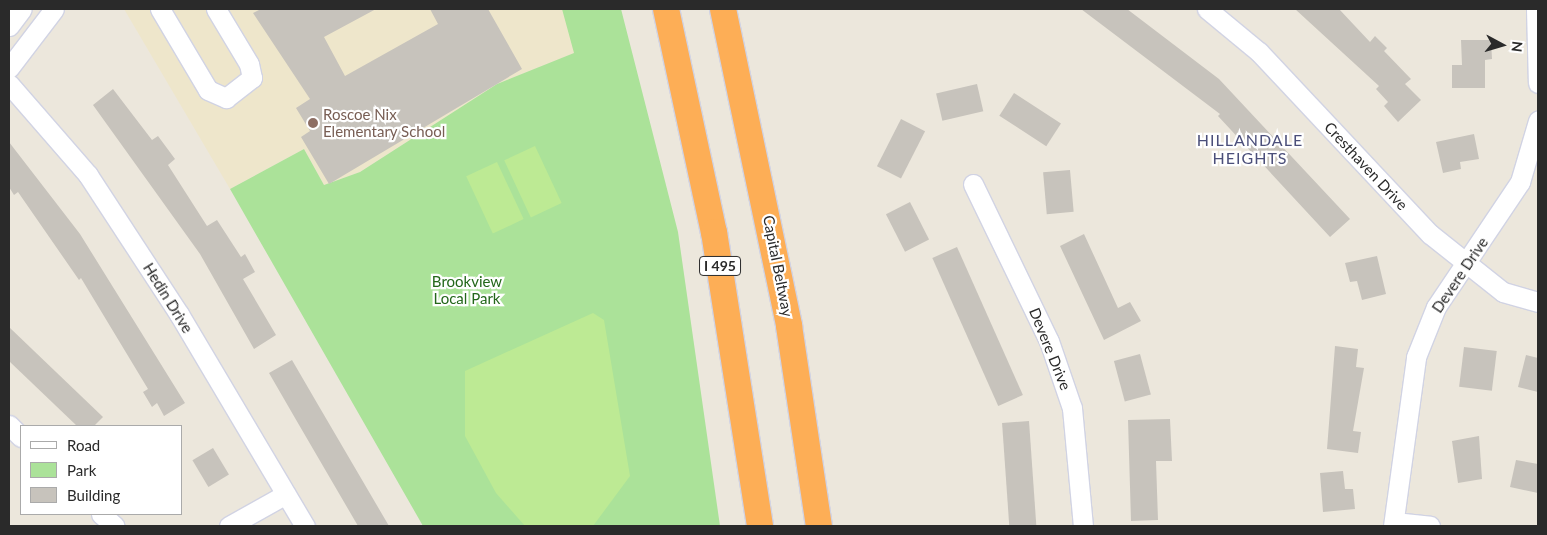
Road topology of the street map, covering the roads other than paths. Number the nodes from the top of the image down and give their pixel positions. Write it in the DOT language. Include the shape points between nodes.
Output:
graph roads {
  1 [pos="22,9"];
  2 [pos="54,9"];
  3 [pos="160,9"];
  4 [pos="216,9"];
  5 [pos="666,9"];
  6 [pos="724,9"];
  7 [pos="1207,9"];
  8 [pos="1536,9"];
  9 [pos="9,26"];
  10 [pos="9,68"];
  11 [pos="1538,83"];
  12 [pos="9,84"];
  13 [pos="1538,121"];
  14 [pos="973,184"];
  15 [pos="1467,266"];
  16 [pos="1538,302"];
  17 [pos="9,425"];
  18 [pos="20,436"];
  19 [pos="286,494"];
  20 [pos="102,515"];
  21 [pos="1394,524"];
  22 [pos="115,526"];
  23 [pos="228,526"];
  24 [pos="305,526"];
  25 [pos="760,526"];
  26 [pos="819,526"];
  27 [pos="1083,526"];
  28 [pos="1430,526"];
  1 -- 9 [label="street"];
  2 -- 10 [label="street"];
  3 -- 4 [label="street" via="208,90 226,98 252,78 249,64"];
  5 -- 25 [label="highway, I 495" via="714,232"];
  6 -- 26 [label="highway, Capital Beltway" via="789,326"];
  7 -- 15 [label="street, Cresthaven Drive" via="1258,52 1430,234"];
  8 -- 11 [label="street"];
  12 -- 19 [label="street, Hedin Drive" via="88,175 179,314"];
  13 -- 15 [label="street, Devere Drive" via="1520,182"];
  14 -- 27 [label="street, Devere Drive" via="1049,341 1072,408"];
  15 -- 16 [label="street, Cresthaven Drive" via="1503,292"];
  15 -- 21 [label="street, Devere Drive" via="1436,307 1416,358"];
  17 -- 18 [label="street"];
  19 -- 23 [label="street"];
  19 -- 24 [label="street, Hedin Drive"];
  20 -- 22 [label="street"];
  21 -- 28 [label="street"];
}
